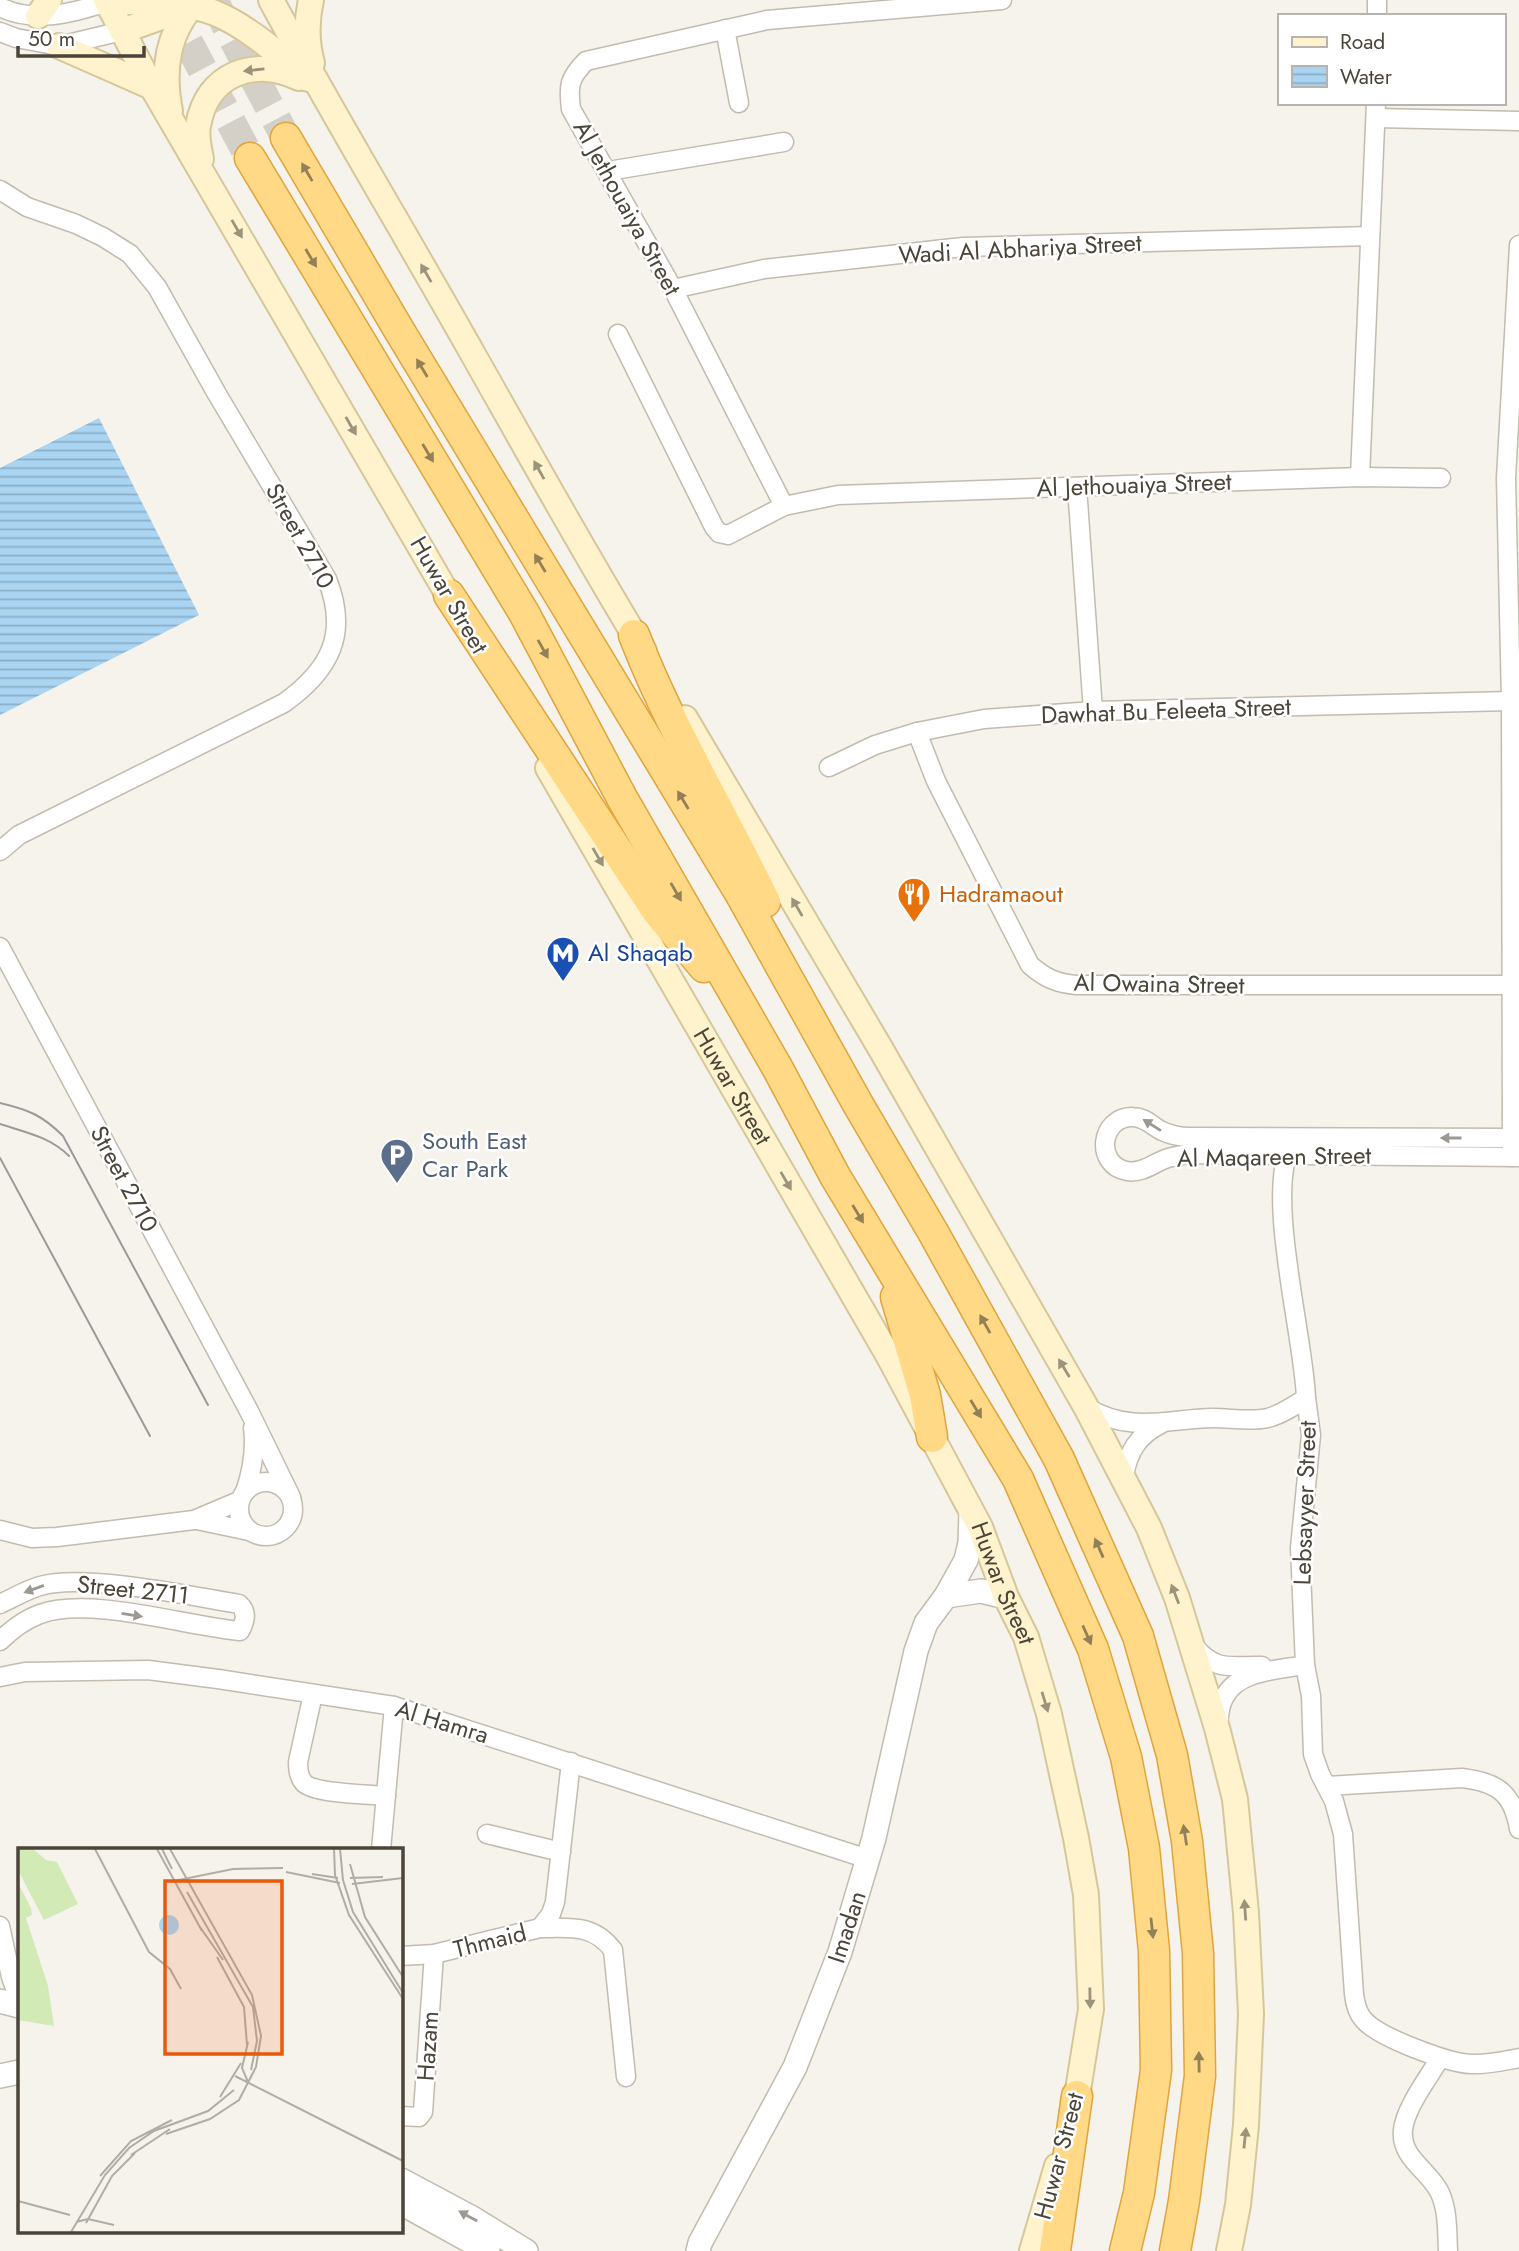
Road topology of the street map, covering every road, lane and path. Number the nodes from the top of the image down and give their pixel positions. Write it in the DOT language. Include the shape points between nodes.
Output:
graph roads {
  1 [pos="271,0"];
  2 [pos="311,0"];
  3 [pos="1002,0"];
  4 [pos="108,1"];
  5 [pos="160,1"];
  6 [pos="198,2"];
  7 [pos="0,7"];
  8 [pos="43,8"];
  9 [pos="725,29"];
  10 [pos="122,31"];
  11 [pos="0,32"];
  12 [pos="59,46"];
  13 [pos="152,88"];
  14 [pos="318,88"];
  15 [pos="739,103"];
  16 [pos="1376,111"];
  17 [pos="1519,121"];
  18 [pos="173,122"];
  19 [pos="286,138"];
  20 [pos="784,142"];
  21 [pos="250,158"];
  22 [pos="202,170"];
  23 [pos="608,171"];
  24 [pos="0,190"];
  25 [pos="1370,236"];
  26 [pos="1519,245"];
  27 [pos="673,289"];
  28 [pos="618,334"];
  29 [pos="1360,477"];
  30 [pos="1441,478"];
  31 [pos="1077,486"];
  32 [pos="783,506"];
  33 [pos="449,595"];
  34 [pos="634,635"];
  35 [pos="1511,701"];
  36 [pos="1093,711"];
  37 [pos="917,732"];
  38 [pos="829,767"];
  39 [pos="0,851"];
  40 [pos="0,947"];
  41 [pos="1511,985"];
  42 [pos="803,1007"];
  43 [pos="756,1030"];
  44 [pos="1301,1138"];
  45 [pos="1515,1138"];
  46 [pos="1287,1155"];
  47 [pos="1515,1157"];
  48 [pos="884,1256"];
  49 [pos="1306,1398"];
  50 [pos="1086,1407"];
  51 [pos="249,1411"];
  52 [pos="1164,1423"];
  53 [pos="932,1437"];
  54 [pos="1124,1476"];
  55 [pos="242,1496"];
  56 [pos="291,1497"];
  57 [pos="971,1512"];
  58 [pos="194,1520"];
  59 [pos="0,1530"];
  60 [pos="249,1531"];
  61 [pos="946,1596"];
  62 [pos="1006,1597"];
  63 [pos="0,1604"];
  64 [pos="0,1641"];
  65 [pos="1193,1645"];
  66 [pos="1305,1665"];
  67 [pos="1279,1670"];
  68 [pos="0,1677"];
  69 [pos="313,1694"];
  70 [pos="394,1706"];
  71 [pos="1217,1728"];
  72 [pos="571,1762"];
  73 [pos="1327,1786"];
  74 [pos="386,1796"];
  75 [pos="1519,1829"];
  76 [pos="487,1834"];
  77 [pos="381,1848"];
  78 [pos="561,1852"];
  79 [pos="868,1859"];
  80 [pos="0,1926"];
  81 [pos="540,1928"];
  82 [pos="434,1954"];
  83 [pos="402,1956"];
  84 [pos="18,1997"];
  85 [pos="0,2001"];
  86 [pos="18,2006"];
  87 [pos="1440,2058"];
  88 [pos="1519,2058"];
  89 [pos="18,2072"];
  90 [pos="0,2076"];
  91 [pos="626,2077"];
  92 [pos="1077,2096"];
  93 [pos="402,2116"];
  94 [pos="402,2181"];
  95 [pos="402,2204"];
  96 [pos="696,2248"];
  97 [pos="488,2251"];
  98 [pos="526,2251"];
  99 [pos="1032,2251"];
  100 [pos="1055,2251"];
  101 [pos="1125,2251"];
  102 [pos="1175,2251"];
  103 [pos="1229,2251"];
  104 [pos="1448,2251"];
  1 -- 14 [label="main road"];
  2 -- 14 [label="main road" via="307,47"];
  3 -- 9 [label="street, Al Jethouaiya Street" via="767,20"];
  4 -- 5 [label="main road"];
  4 -- 8 [label="street" via="72,13"];
  4 -- 10 [label="main road, Huwar Street"];
  5 -- 6 [label="main road"];
  5 -- 10 [label="main road"];
  6 -- 10 [label="main road"];
  6 -- 14 [label="main road" via="274,51"];
  6 -- 18 [label="main road" via="169,48 166,88"];
  7 -- 8 [label="street" via="23,15"];
  9 -- 15 [label="street"];
  9 -- 23 [label="street, Al Jethouaiya Street" via="586,61 573,73 568,91 571,109"];
  10 -- 12 [label="street"];
  10 -- 13 [label="main road, Huwar Street"];
  11 -- 12 [label="street"];
  12 -- 13 [label="main road"];
  13 -- 18 [label="main road, Huwar Street"];
  14 -- 22 [label="main road, one-way" via="266,68 244,70 216,86 197,129"];
  34 -- 14 [label="main road, one-way"];
  16 -- 17 [label="street"];
  16 -- 25 [label="street"];
  18 -- 22 [label="main road, Huwar Street"];
  42 -- 19 [label="highway, one-way" via="740,893"];
  20 -- 23 [label="street"];
  21 -- 43 [label="highway, Huwar Street, one-way" via="524,614 622,798"];
  22 -- 33 [label="main road, Huwar Street, one-way"];
  23 -- 27 [label="street, Al Jethouaiya Street"];
  24 -- 39 [label="street, Street 2710" via="27,207 103,237 130,254 158,287 327,579 336,619 334,645 317,676 284,703 19,835"];
  25 -- 27 [label="street, Wadi Al Abhariya Street" via="963,247 764,269"];
  25 -- 29 [label="street"];
  26 -- 35 [label="street" via="1506,478"];
  27 -- 32 [label="street, Al Jethouaiya Street"];
  28 -- 32 [label="street, Al Jethouaiya Street" via="719,533 728,535"];
  29 -- 30 [label="street, Al Jethouaiya Street"];
  29 -- 31 [label="street, Al Jethouaiya Street"];
  31 -- 32 [label="street, Al Jethouaiya Street" via="838,495"];
  31 -- 36 [label="street"];
  33 -- 43 [label="highway" via="657,911"];
  33 -- 53 [label="main road, Huwar Street, one-way"];
  34 -- 42 [label="highway" via="655,689 774,920"];
  50 -- 34 [label="main road, one-way" via="893,1069"];
  35 -- 36 [label="street, Dawhat Bu Feleeta Street"];
  35 -- 41 [label="street"];
  36 -- 37 [label="street, Dawhat Bu Feleeta Street" via="984,719"];
  37 -- 38 [label="street, Dawhat Bu Feleeta Street"];
  37 -- 41 [label="street, Al Owaina Street" via="936,781 1030,965 1054,982"];
  40 -- 51 [label="street, Street 2710"];
  41 -- 45 [label="street"];
  102 -- 42 [label="highway, one-way" via="1200,2076 1198,1953 1187,1841 1172,1755 1138,1636 1059,1459"];
  43 -- 48 [label="highway, Huwar Street, one-way"];
  45 -- 44 [label="street, Al Maqareen Street, one-way"];
  44 -- 46 [label="street"];
  44 -- 46 [label="street, Al Maqareen Street, one-way" via="1178,1136 1131,1117 1112,1125 1104,1144 1112,1164 1132,1172 1179,1155"];
  45 -- 47 [label="street"];
  46 -- 47 [label="street, Al Maqareen Street"];
  46 -- 49 [label="street, Lebsayyer Street" via="1285,1238"];
  48 -- 53 [label="highway" via="925,1395"];
  48 -- 101 [label="highway, Huwar Street, one-way" via="1018,1479 1093,1648 1126,1758 1143,1848 1154,1951 1156,2070 1139,2193"];
  49 -- 52 [label="street, Lebsayyer Street" via="1268,1418"];
  49 -- 66 [label="street, Lebsayyer Street" via="1311,1435 1300,1548"];
  50 -- 52 [label="street, Lebsayyer Street" via="1119,1422"];
  50 -- 54 [label="main road"];
  51 -- 55 [label="street, Street 2710" via="254,1452"];
  51 -- 56 [label="street, Street 2710"];
  52 -- 54 [label="street, Lebsayyer Street" via="1137,1441"];
  53 -- 57 [label="main road, Huwar Street"];
  65 -- 54 [label="main road, one-way"];
  55 -- 56 [label="street" via="264,1482 275,1483"];
  55 -- 58 [label="street"];
  55 -- 60 [label="street" via="239,1513"];
  56 -- 60 [label="street" via="292,1517 287,1527 269,1536"];
  57 -- 61 [label="street, Imadan" via="966,1560"];
  57 -- 62 [label="main road, Huwar Street"];
  58 -- 59 [label="street" via="57,1537 32,1538"];
  58 -- 60 [label="street"];
  61 -- 62 [label="street" via="981,1591"];
  61 -- 79 [label="street, Imadan" via="926,1623 916,1651"];
  62 -- 92 [label="main road, Huwar Street, one-way" via="1026,1637 1049,1714 1086,1895 1090,2009"];
  64 -- 63 [label="street, Street 2711, one-way" via="27,1620 62,1610 96,1609 240,1631 245,1619 239,1604 109,1584 39,1586"];
  65 -- 67 [label="street" via="1204,1658 1221,1666"];
  65 -- 71 [label="main road"];
  66 -- 67 [label="street"];
  66 -- 73 [label="street, Lebsayyer Street" via="1313,1754"];
  67 -- 71 [label="street" via="1245,1678 1229,1689"];
  68 -- 69 [label="street, Al Hamra" via="128,1669"];
  69 -- 70 [label="street, Al Hamra"];
  69 -- 74 [label="street" via="298,1762 304,1783 315,1789"];
  70 -- 72 [label="street, Al Hamra"];
  70 -- 74 [label="street"];
  103 -- 71 [label="main road, one-way" via="1246,2125 1251,2014 1235,1799"];
  72 -- 78 [label="street, Thmaid"];
  72 -- 79 [label="street, Al Hamra"];
  73 -- 75 [label="street" via="1482,1780 1509,1798"];
  73 -- 87 [label="street, Lebsayyer Street" via="1343,1834 1356,2007 1372,2028"];
  74 -- 77 [label="street"];
  76 -- 78 [label="street"];
  78 -- 81 [label="street, Thmaid" via="555,1902"];
  79 -- 96 [label="street, Imadan" via="840,1952 795,2067"];
  80 -- 84 [label="street"];
  81 -- 82 [label="street, Thmaid"];
  81 -- 91 [label="street" via="591,1931 613,1951"];
  82 -- 83 [label="street, Thmaid"];
  82 -- 93 [label="street, Hazam" via="423,2112 419,2117"];
  85 -- 86 [label="street"];
  87 -- 88 [label="street, Lebsayyer Street" via="1483,2064"];
  87 -- 104 [label="street" via="1405,2120 1403,2138 1408,2155 1432,2179 1444,2203"];
  89 -- 90 [label="street"];
  92 -- 99 [label="main road, Huwar Street"];
  92 -- 100 [label="highway"];
  98 -- 94 [label="street, one-way"];
  95 -- 97 [label="street"];
}
